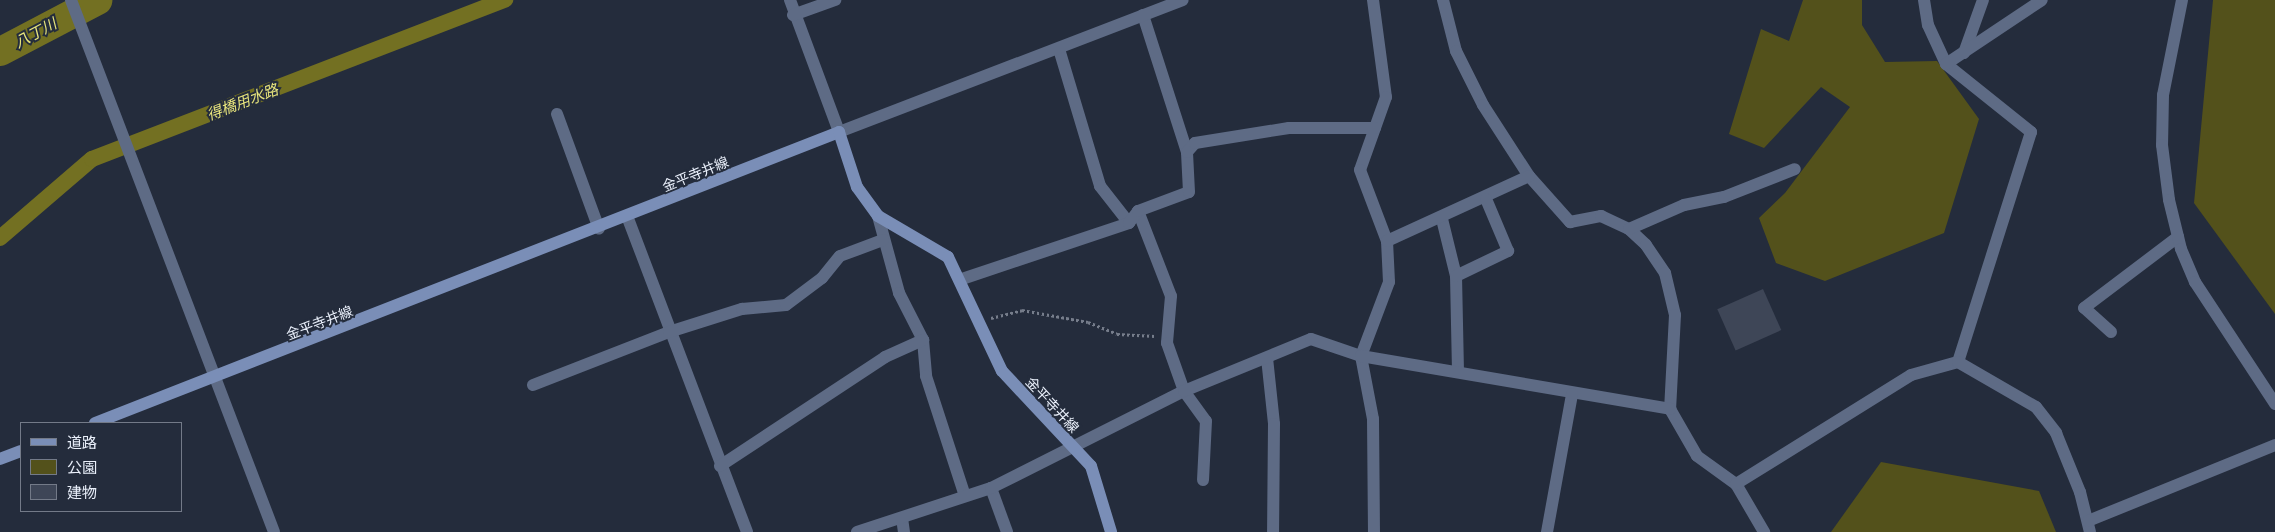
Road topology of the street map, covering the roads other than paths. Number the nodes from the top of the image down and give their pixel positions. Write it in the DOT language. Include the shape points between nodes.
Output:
graph roads {
  1 [pos="790,0"];
  2 [pos="835,0"];
  3 [pos="1183,0"];
  4 [pos="1372,0"];
  5 [pos="1444,0"];
  6 [pos="1924,0"];
  7 [pos="1983,0"];
  8 [pos="2042,0"];
  9 [pos="2182,0"];
  10 [pos="72,2"];
  11 [pos="794,15"];
  12 [pos="1143,15"];
  13 [pos="1059,49"];
  14 [pos="1964,53"];
  15 [pos="1946,64"];
  16 [pos="556,114"];
  17 [pos="1375,128"];
  18 [pos="839,132"];
  19 [pos="1187,152"];
  20 [pos="1795,169"];
  21 [pos="1529,176"];
  22 [pos="1486,199"];
  23 [pos="1138,211"];
  24 [pos="627,216"];
  25 [pos="878,216"];
  26 [pos="1442,219"];
  27 [pos="1129,223"];
  28 [pos="599,229"];
  29 [pos="1629,230"];
  30 [pos="2178,237"];
  31 [pos="883,240"];
  32 [pos="1387,241"];
  33 [pos="1456,276"];
  34 [pos="962,279"];
  35 [pos="669,332"];
  36 [pos="2111,332"];
  37 [pos="923,340"];
  38 [pos="1362,356"];
  39 [pos="1267,358"];
  40 [pos="1958,362"];
  41 [pos="1458,371"];
  42 [pos="215,378"];
  43 [pos="533,385"];
  44 [pos="1184,391"];
  45 [pos="1572,394"];
  46 [pos="2274,402"];
  47 [pos="1670,409"];
  48 [pos="98,422"];
  49 [pos="2275,444"];
  50 [pos="1071,446"];
  51 [pos="20,451"];
  52 [pos="0,459"];
  53 [pos="720,466"];
  54 [pos="1203,480"];
  55 [pos="1736,484"];
  56 [pos="990,488"];
  57 [pos="965,496"];
  58 [pos="902,518"];
  59 [pos="2089,526"];
  60 [pos="274,532"];
  61 [pos="747,532"];
  62 [pos="857,532"];
  63 [pos="904,532"];
  64 [pos="1007,532"];
  65 [pos="1111,532"];
  66 [pos="1273,532"];
  67 [pos="1374,532"];
  68 [pos="1547,532"];
  69 [pos="1764,532"];
  1 -- 11 [label="street"];
  2 -- 11 [label="street"];
  3 -- 12 [label="street"];
  4 -- 17 [label="street" via="1386,97"];
  5 -- 21 [label="street" via="1456,51 1483,105"];
  6 -- 15 [label="street" via="1928,26"];
  7 -- 14 [label="street"];
  8 -- 14 [label="street"];
  9 -- 30 [label="street" via="2163,95 2162,145"];
  10 -- 42 [label="street"];
  11 -- 18 [label="street"];
  12 -- 13 [label="street"];
  12 -- 19 [label="street"];
  13 -- 18 [label="street"];
  13 -- 27 [label="street" via="1100,186"];
  14 -- 15 [label="street"];
  15 -- 40 [label="street" via="2031,132"];
  16 -- 28 [label="street"];
  17 -- 19 [label="street" via="1289,128 1195,143"];
  17 -- 32 [label="street" via="1360,170"];
  18 -- 24 [label="main road, 金平寺井線"];
  18 -- 25 [label="main road, 金平寺井線" via="857,187"];
  19 -- 23 [label="street" via="1189,192"];
  20 -- 29 [label="street" via="1724,197 1684,205"];
  21 -- 22 [label="street"];
  21 -- 29 [label="street" via="1570,222 1602,216"];
  22 -- 26 [label="street"];
  22 -- 33 [label="street" via="1508,251"];
  23 -- 27 [label="street"];
  23 -- 44 [label="street" via="1172,296 1168,336"];
  24 -- 28 [label="main road, 金平寺井線"];
  24 -- 35 [label="street"];
  25 -- 31 [label="street"];
  25 -- 34 [label="main road, 金平寺井線" via="948,257"];
  26 -- 32 [label="street"];
  26 -- 33 [label="street"];
  27 -- 34 [label="street"];
  28 -- 42 [label="main road, 金平寺井線"];
  29 -- 47 [label="street" via="1646,245 1665,273 1675,315"];
  30 -- 36 [label="street" via="2084,308"];
  30 -- 46 [label="street" via="2208,307"];
  31 -- 35 [label="street" via="840,256 822,278 786,305 742,309"];
  31 -- 37 [label="street" via="899,293"];
  32 -- 38 [label="street" via="1389,282"];
  33 -- 41 [label="street"];
  34 -- 50 [label="main road, 金平寺井線" via="1002,371"];
  35 -- 43 [label="street"];
  35 -- 53 [label="street"];
  37 -- 53 [label="street" via="885,357"];
  37 -- 57 [label="street" via="926,376"];
  38 -- 39 [label="street" via="1311,339"];
  38 -- 41 [label="street"];
  38 -- 67 [label="street" via="1373,419"];
  39 -- 44 [label="street"];
  39 -- 66 [label="street" via="1274,424"];
  40 -- 55 [label="street" via="1911,375"];
  40 -- 59 [label="street" via="2036,407 2056,433"];
  41 -- 45 [label="street"];
  42 -- 48 [label="main road, 金平寺井線"];
  42 -- 60 [label="street"];
  44 -- 50 [label="street"];
  44 -- 54 [label="street" via="1206,421"];
  45 -- 47 [label="street"];
  45 -- 68 [label="street"];
  47 -- 55 [label="street" via="1696,456"];
  49 -- 59 [label="street"];
  50 -- 56 [label="street"];
  50 -- 65 [label="main road, 金平寺井線" via="1091,466"];
  51 -- 52 [label="main road"];
  53 -- 61 [label="street"];
  55 -- 69 [label="street"];
  56 -- 57 [label="street"];
  56 -- 64 [label="street"];
  57 -- 58 [label="street"];
  58 -- 62 [label="street"];
  58 -- 63 [label="street"];
}
